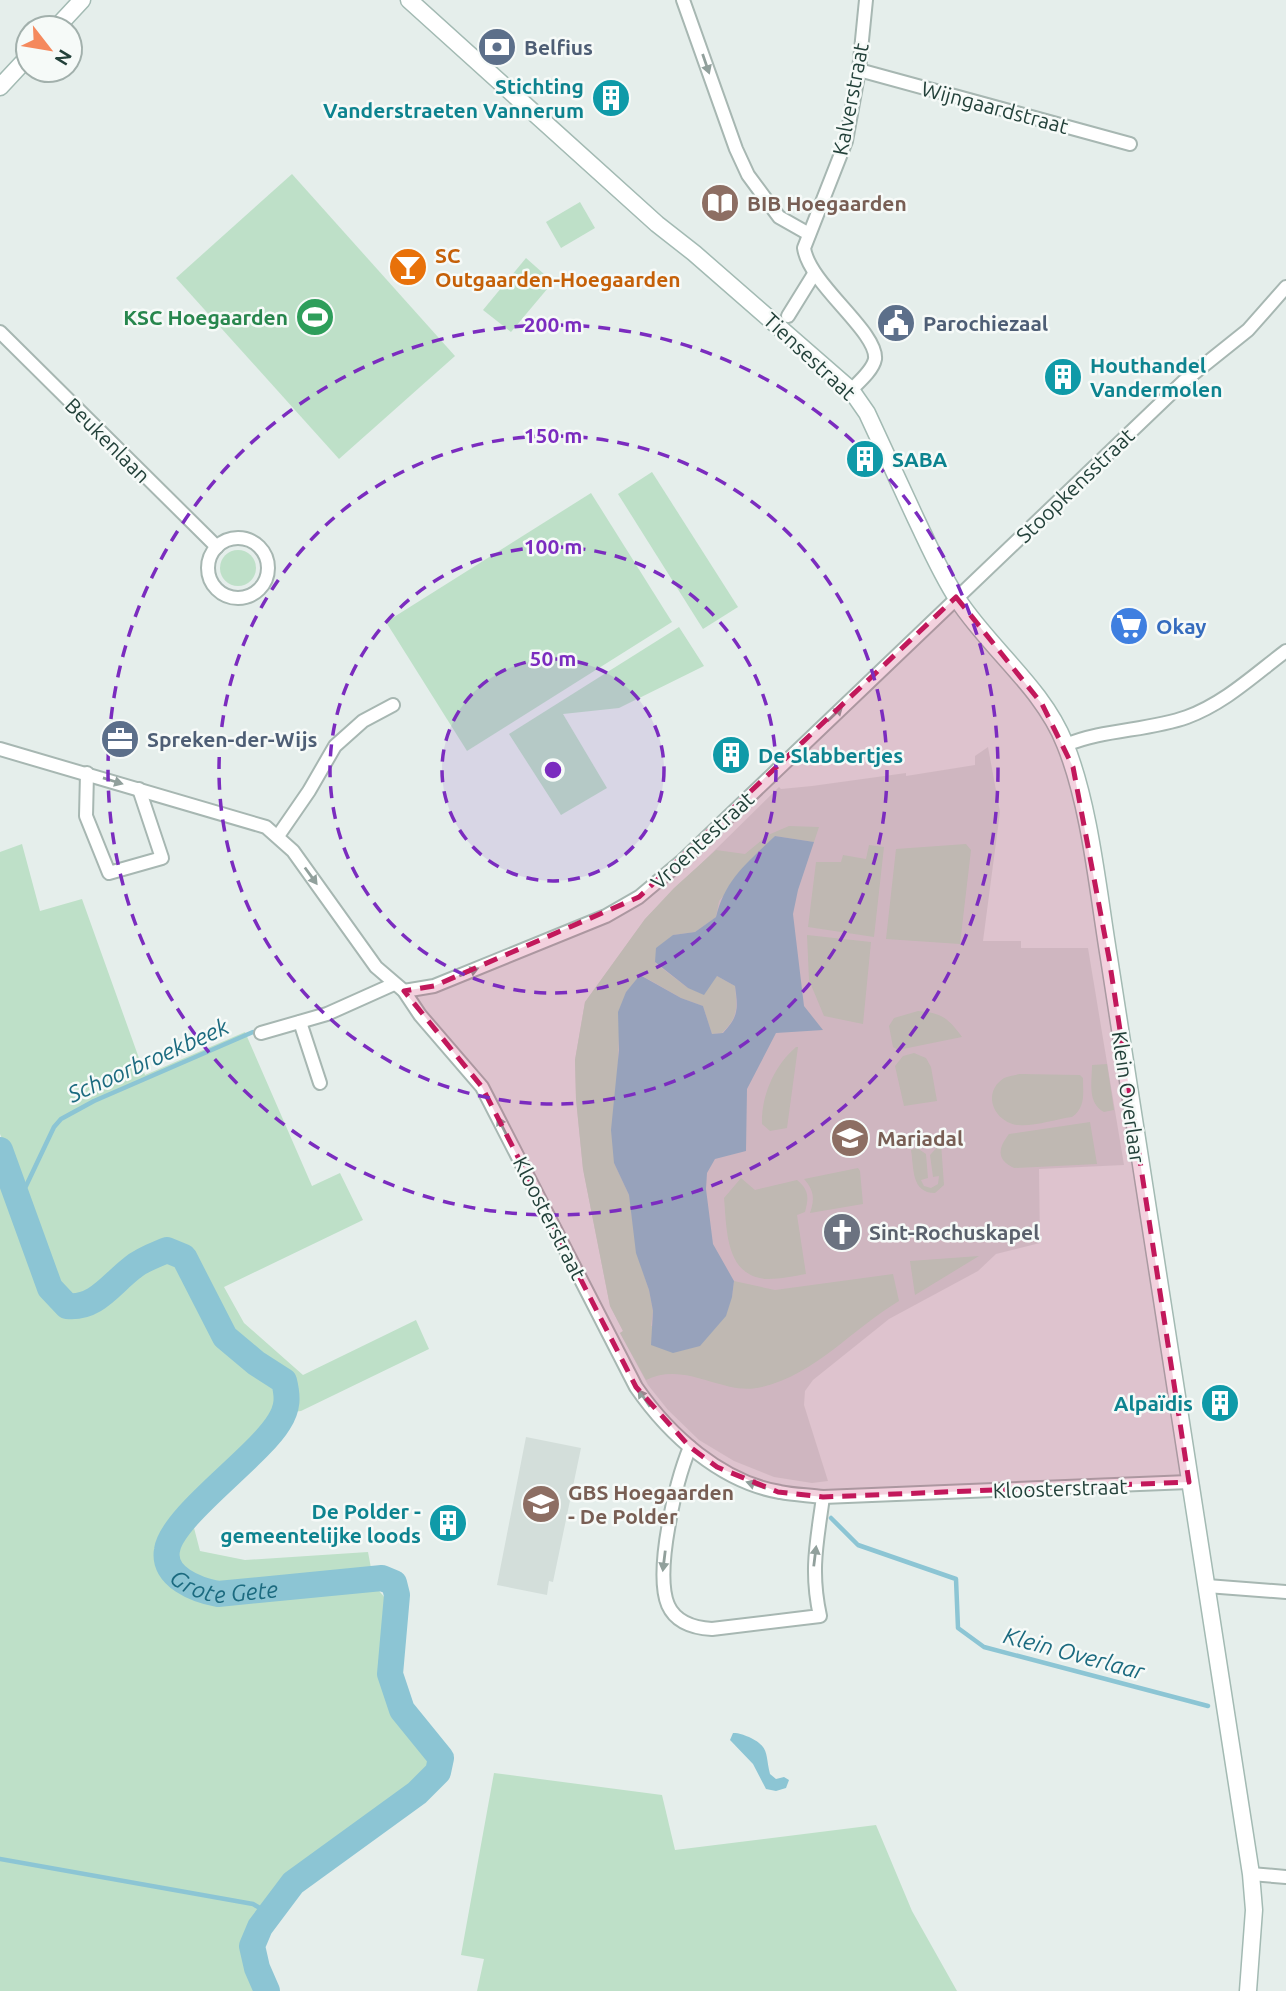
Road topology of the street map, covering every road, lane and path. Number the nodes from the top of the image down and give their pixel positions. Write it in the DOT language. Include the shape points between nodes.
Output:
graph roads {
  1 [pos="82,0"];
  2 [pos="409,0"];
  3 [pos="683,0"];
  4 [pos="866,0"];
  5 [pos="69,14"];
  6 [pos="859,71"];
  7 [pos="14,72"];
  8 [pos="0,87"];
  9 [pos="1130,144"];
  10 [pos="809,234"];
  11 [pos="814,274"];
  12 [pos="1286,287"];
  13 [pos="788,316"];
  14 [pos="0,331"];
  15 [pos="851,390"];
  16 [pos="217,547"];
  17 [pos="956,597"];
  18 [pos="1286,651"];
  19 [pos="393,705"];
  20 [pos="1066,745"];
  21 [pos="0,749"];
  22 [pos="87,773"];
  23 [pos="139,789"];
  24 [pos="278,836"];
  25 [pos="399,988"];
  26 [pos="299,1022"];
  27 [pos="261,1033"];
  28 [pos="320,1083"];
  29 [pos="690,1447"];
  30 [pos="1189,1482"];
  31 [pos="823,1497"];
  32 [pos="1207,1586"];
  33 [pos="1286,1592"];
  34 [pos="1251,1874"];
  35 [pos="1286,1877"];
  36 [pos="1248,1991"];
  1 -- 5 [label="main road"];
  2 -- 15 [label="main road, Tiensestraat" via="657,224"];
  3 -- 10 [label="street, one-way" via="748,175 779,217"];
  4 -- 6 [label="street, Kalverstraat"];
  6 -- 9 [label="street, Wijngaardstraat"];
  6 -- 10 [label="street, Kalverstraat" via="846,141"];
  7 -- 8 [label="main road"];
  10 -- 11 [label="street" via="805,259"];
  11 -- 13 [label="street"];
  11 -- 15 [label="street" via="874,350 870,369"];
  12 -- 17 [label="street, Stoopkensstraat" via="1248,330 1183,382"];
  14 -- 16 [label="street, Beukenlaan"];
  15 -- 17 [label="main road, Tiensestraat" via="867,413"];
  16 -- 16 [label="street" via="208,565 219,591 247,597 262,585 268,566 253,542 234,538"];
  17 -- 20 [label="main road, Tiensestraat" via="1042,704"];
  25 -- 17 [label="street, Vroentestraat, one-way" via="434,986 606,916 639,897"];
  18 -- 20 [label="street" via="1211,707"];
  19 -- 24 [label="street" via="363,721 334,746"];
  20 -- 30 [label="main road, Klein Overlaar" via="1097,885"];
  21 -- 22 [label="street"];
  22 -- 23 [label="street, one-way"];
  22 -- 23 [label="street" via="86,816 109,873 162,858"];
  23 -- 24 [label="street" via="266,827"];
  24 -- 25 [label="street, one-way" via="376,967"];
  25 -- 26 [label="street, Vroentestraat"];
  29 -- 25 [label="street, Kloosterstraat, one-way" via="636,1387 482,1087"];
  26 -- 27 [label="street, Vroentestraat"];
  26 -- 28 [label="street"];
  31 -- 29 [label="street, Kloosterstraat, one-way" via="778,1492 746,1482"];
  29 -- 31 [label="street, one-way" via="663,1572 669,1608 698,1629 820,1615 814,1566"];
  30 -- 31 [label="street, Kloosterstraat"];
  30 -- 32 [label="main road, Klein Overlaar"];
  32 -- 33 [label="street"];
  32 -- 34 [label="main road, Klein Overlaar"];
  34 -- 35 [label="street"];
  34 -- 36 [label="main road, Klein Overlaar" via="1254,1922"];
}
